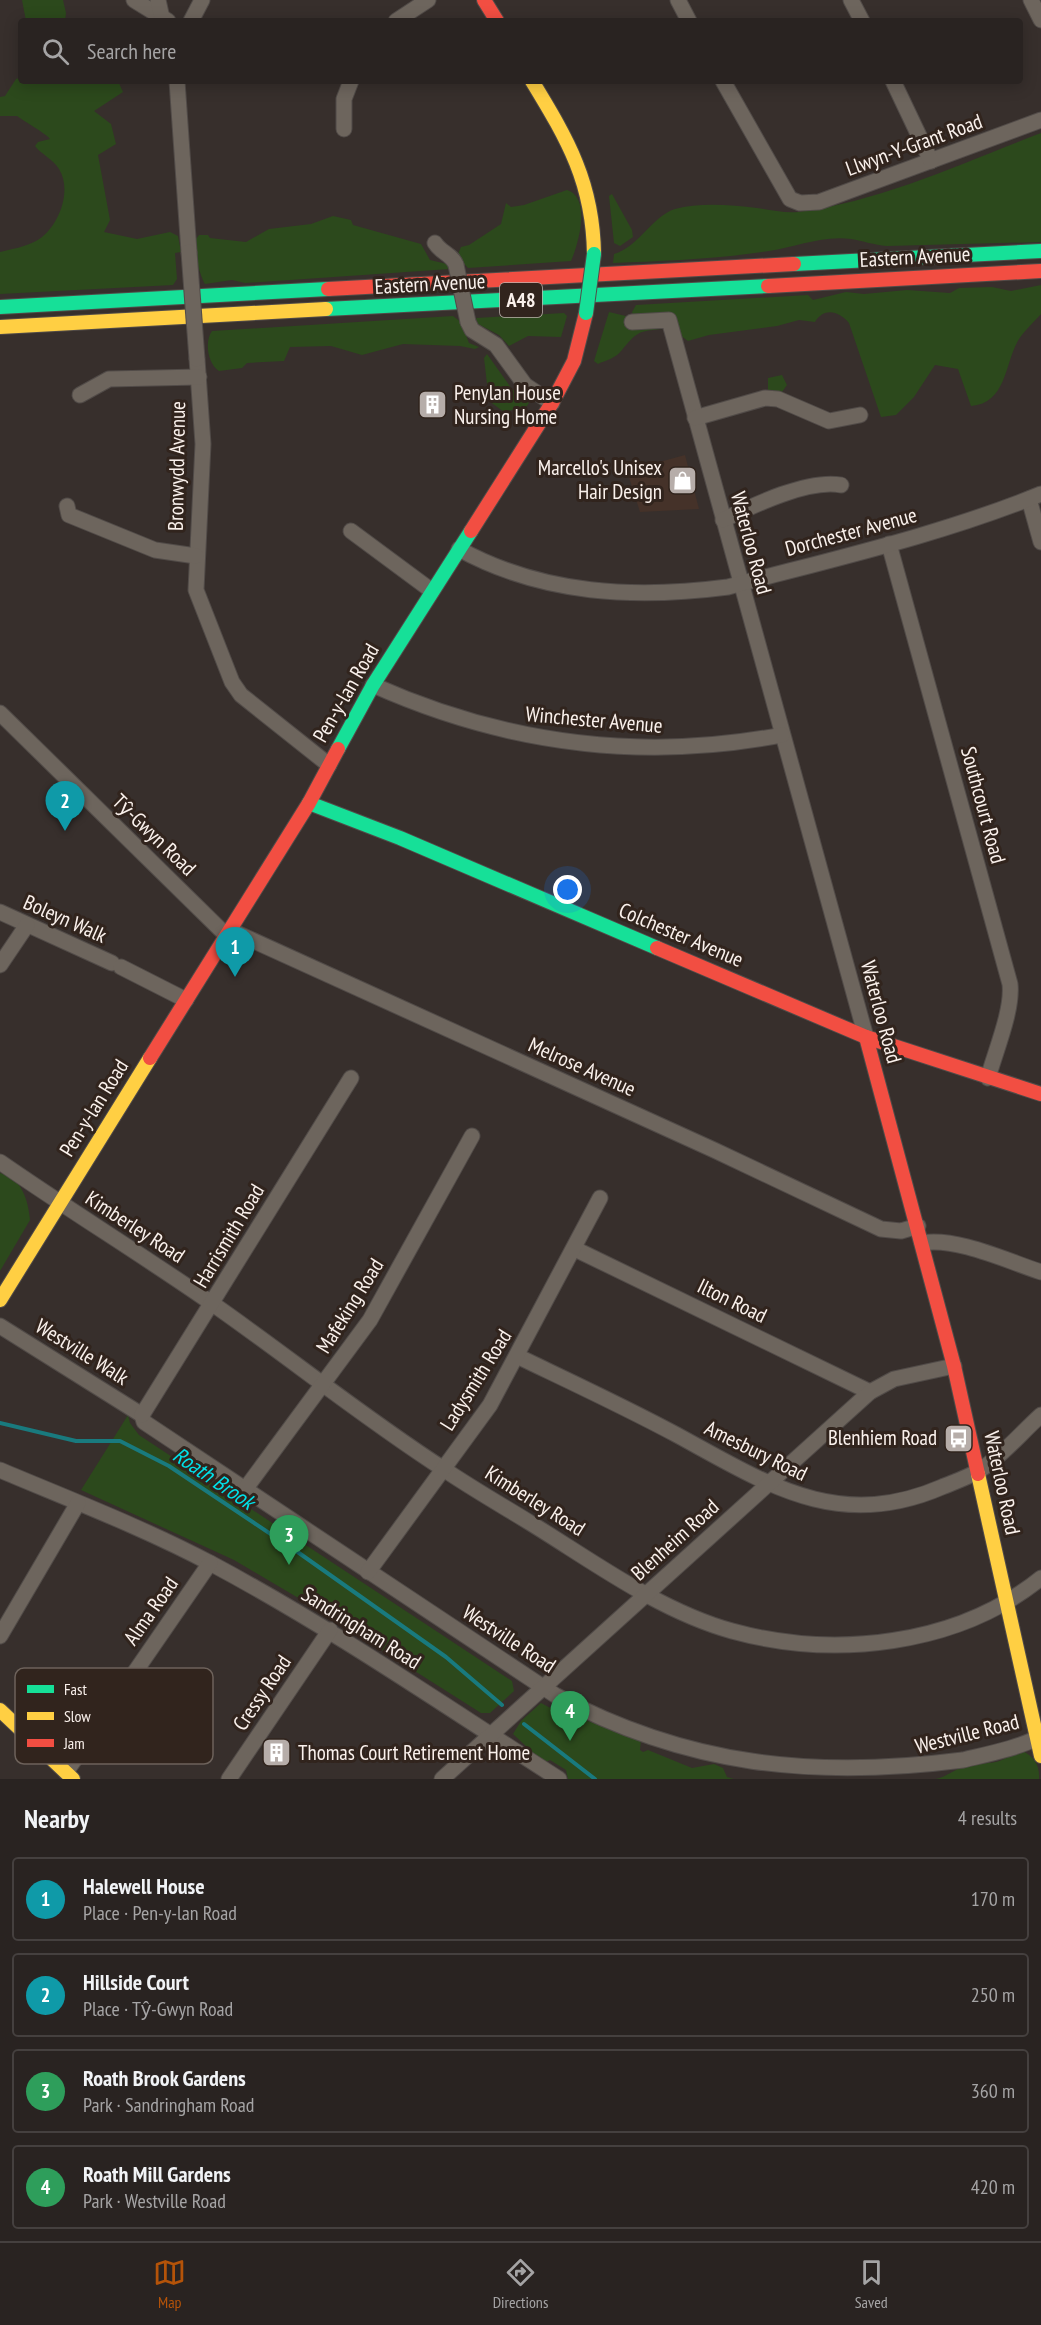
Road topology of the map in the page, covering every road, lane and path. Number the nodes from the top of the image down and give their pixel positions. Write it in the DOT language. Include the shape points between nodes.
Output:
graph roads {
  1 [pos="134,0"];
  2 [pos="158,0"];
  3 [pos="202,0"];
  4 [pos="428,0"];
  5 [pos="484,0"];
  6 [pos="678,0"];
  7 [pos="851,0"];
  8 [pos="1031,0"];
  9 [pos="162,18"];
  10 [pos="164,18"];
  11 [pos="193,18"];
  12 [pos="401,18"];
  13 [pos="494,18"];
  14 [pos="687,18"];
  15 [pos="860,18"];
  16 [pos="1041,20"];
  17 [pos="177,84"];
  18 [pos="350,84"];
  19 [pos="534,84"];
  20 [pos="725,84"];
  21 [pos="894,84"];
  22 [pos="1041,120"];
  23 [pos="344,129"];
  24 [pos="931,161"];
  25 [pos="435,243"];
  26 [pos="1041,251"];
  27 [pos="1041,271"];
  28 [pos="0,306"];
  29 [pos="632,322"];
  30 [pos="0,327"];
  31 [pos="199,377"];
  32 [pos="80,395"];
  33 [pos="552,403"];
  34 [pos="860,415"];
  35 [pos="696,418"];
  36 [pos="841,485"];
  37 [pos="1035,497"];
  38 [pos="67,506"];
  39 [pos="723,520"];
  40 [pos="351,531"];
  41 [pos="1041,542"];
  42 [pos="889,544"];
  43 [pos="459,549"];
  44 [pos="196,556"];
  45 [pos="741,584"];
  46 [pos="432,591"];
  47 [pos="373,685"];
  48 [pos="0,713"];
  49 [pos="782,735"];
  50 [pos="329,765"];
  51 [pos="309,803"];
  52 [pos="0,912"];
  53 [pos="27,925"];
  54 [pos="228,933"];
  55 [pos="0,965"];
  56 [pos="186,1000"];
  57 [pos="866,1037"];
  58 [pos="351,1078"];
  59 [pos="988,1078"];
  60 [pos="1041,1094"];
  61 [pos="472,1136"];
  62 [pos="0,1162"];
  63 [pos="600,1198"];
  64 [pos="59,1204"];
  65 [pos="918,1226"];
  66 [pos="922,1242"];
  67 [pos="575,1249"];
  68 [pos="1041,1272"];
  69 [pos="0,1300"];
  70 [pos="212,1303"];
  71 [pos="0,1326"];
  72 [pos="518,1356"];
  73 [pos="954,1366"];
  74 [pos="324,1384"];
  75 [pos="870,1392"];
  76 [pos="142,1415"];
  77 [pos="1041,1415"];
  78 [pos="0,1470"];
  79 [pos="444,1470"];
  80 [pos="978,1471"];
  81 [pos="768,1484"];
  82 [pos="246,1488"];
  83 [pos="78,1503"];
  84 [pos="210,1563"];
  85 [pos="368,1572"];
  86 [pos="1041,1578"];
  87 [pos="646,1594"];
  88 [pos="1007,1603"];
  89 [pos="330,1630"];
  90 [pos="0,1636"];
  91 [pos="140,1668"];
  92 [pos="544,1687"];
  93 [pos="0,1710"];
  94 [pos="15,1724"];
  95 [pos="491,1735"];
  96 [pos="1039,1737"];
  97 [pos="1041,1756"];
  98 [pos="56,1764"];
  99 [pos="69,1776"];
  100 [pos="229,1779"];
  101 [pos="442,1779"];
  102 [pos="559,1779"];
  1 -- 9 [label="street"];
  2 -- 10 [label="street"];
  3 -- 11 [label="street"];
  4 -- 12 [label="street"];
  5 -- 13 [label="main road"];
  6 -- 14 [label="street"];
  7 -- 15 [label="street"];
  8 -- 16 [label="street"];
  17 -- 31 [label="street, Bronwydd Avenue, bridge"];
  18 -- 23 [label="street" via="344,99"];
  19 -- 33 [label="main road, Pen-y-lan Road, bridge" via="583,170 594,216 594,254 586,313 574,361"];
  20 -- 24 [label="street, Llwyn-Y-Grant Road" via="790,199 800,203 819,202"];
  21 -- 24 [label="street"];
  22 -- 24 [label="street, Llwyn-Y-Grant Road"];
  25 -- 33 [label="street, bridge" via="456,265 472,330 496,345 525,385"];
  26 -- 28 [label="main road, Eastern Avenue / A48"];
  27 -- 30 [label="main road, Eastern Avenue / A48"];
  29 -- 35 [label="street, Waterloo Road" via="669,320"];
  31 -- 32 [label="street" via="109,379"];
  31 -- 44 [label="street, Bronwydd Avenue" via="203,444"];
  33 -- 43 [label="main road, Pen-y-lan Road"];
  34 -- 35 [label="street" via="829,421 778,399 765,398"];
  35 -- 39 [label="street, Waterloo Road"];
  36 -- 39 [label="street" via="826,482"];
  37 -- 41 [label="street"];
  37 -- 42 [label="street, Dorchester Avenue"];
  38 -- 44 [label="street" via="69,515 139,544"];
  39 -- 45 [label="street, Waterloo Road"];
  40 -- 46 [label="street"];
  42 -- 45 [label="street, Dorchester Avenue"];
  42 -- 59 [label="street, Southcourt Road" via="1010,984"];
  43 -- 45 [label="street, Dorchester Avenue" via="512,572 592,592 674,593"];
  43 -- 46 [label="main road, Pen-y-lan Road"];
  44 -- 50 [label="street, Bronwydd Avenue" via="199,602 237,689 249,703"];
  45 -- 49 [label="street, Waterloo Road"];
  46 -- 47 [label="main road, Pen-y-lan Road"];
  47 -- 49 [label="street, Winchester Avenue" via="501,731 560,742 677,748"];
  47 -- 50 [label="main road, Pen-y-lan Road"];
  48 -- 54 [label="street, Tŷ-Gwyn Road"];
  49 -- 57 [label="street, Waterloo Road"];
  50 -- 51 [label="main road, Pen-y-lan Road"];
  51 -- 54 [label="main road, Pen-y-lan Road"];
  51 -- 57 [label="main road, Colchester Avenue"];
  52 -- 53 [label="street, Boleyn Walk"];
  53 -- 55 [label="street"];
  53 -- 56 [label="street, Boleyn Walk"];
  54 -- 56 [label="main road, Pen-y-lan Road"];
  54 -- 65 [label="street, Melrose Avenue" via="714,1150 881,1230 901,1231"];
  56 -- 64 [label="main road, Pen-y-lan Road"];
  57 -- 59 [label="main road, Colchester Avenue"];
  57 -- 65 [label="main road, Waterloo Road"];
  58 -- 70 [label="street, Harrismith Road"];
  59 -- 60 [label="main road, Colchester Avenue"];
  61 -- 74 [label="street, Mafeking Road" via="370,1320"];
  62 -- 64 [label="street, Kimberley Road"];
  63 -- 67 [label="street, Ladysmith Road"];
  64 -- 69 [label="main road, Pen-y-lan Road"];
  64 -- 70 [label="street, Kimberley Road"];
  65 -- 66 [label="main road, Waterloo Road"];
  66 -- 68 [label="street" via="966,1248"];
  66 -- 73 [label="main road, Waterloo Road"];
  67 -- 72 [label="street, Ladysmith Road"];
  67 -- 75 [label="street, Ilton Road"];
  70 -- 74 [label="street, Kimberley Road"];
  70 -- 76 [label="street, Harrismith Road"];
  71 -- 76 [label="street, Westville Walk"];
  72 -- 79 [label="street, Ladysmith Road" via="490,1405"];
  72 -- 81 [label="street, Amesbury Road"];
  73 -- 75 [label="street, Blenheim Road" via="894,1379"];
  73 -- 80 [label="main road, Waterloo Road"];
  74 -- 79 [label="street, Kimberley Road"];
  74 -- 82 [label="street, Mafeking Road"];
  75 -- 81 [label="street, Blenheim Road"];
  76 -- 82 [label="street, Westville Road" via="144,1422"];
  77 -- 80 [label="street, Amesbury Road"];
  78 -- 83 [label="street, Sandringham Road"];
  79 -- 85 [label="street, Ladysmith Road"];
  79 -- 87 [label="street, Kimberley Road"];
  80 -- 81 [label="street, Amesbury Road" via="928,1493 880,1504 831,1503"];
  80 -- 88 [label="main road, Waterloo Road"];
  81 -- 87 [label="street, Blenheim Road"];
  82 -- 85 [label="street, Westville Road"];
  83 -- 84 [label="street, Sandringham Road"];
  83 -- 90 [label="street"];
  84 -- 89 [label="street, Sandringham Road"];
  84 -- 91 [label="street, Alma Road"];
  85 -- 92 [label="street, Westville Road"];
  86 -- 88 [label="street, Kimberley Road"];
  87 -- 88 [label="street, Kimberley Road" via="733,1632 790,1643 830,1645 920,1635"];
  87 -- 92 [label="street, Blenheim Road"];
  88 -- 96 [label="main road, Waterloo Road"];
  89 -- 95 [label="street, Sandringham Road"];
  89 -- 100 [label="street, Cressy Road"];
  92 -- 95 [label="street, Blenheim Road"];
  92 -- 96 [label="street, Westville Road" via="598,1718 678,1751 758,1770 856,1773 939,1766"];
  93 -- 94 [label="main road"];
  95 -- 101 [label="street, Blenheim Road"];
  95 -- 102 [label="street, Sandringham Road"];
  96 -- 97 [label="main road, Waterloo Road"];
  98 -- 99 [label="main road"];
}
